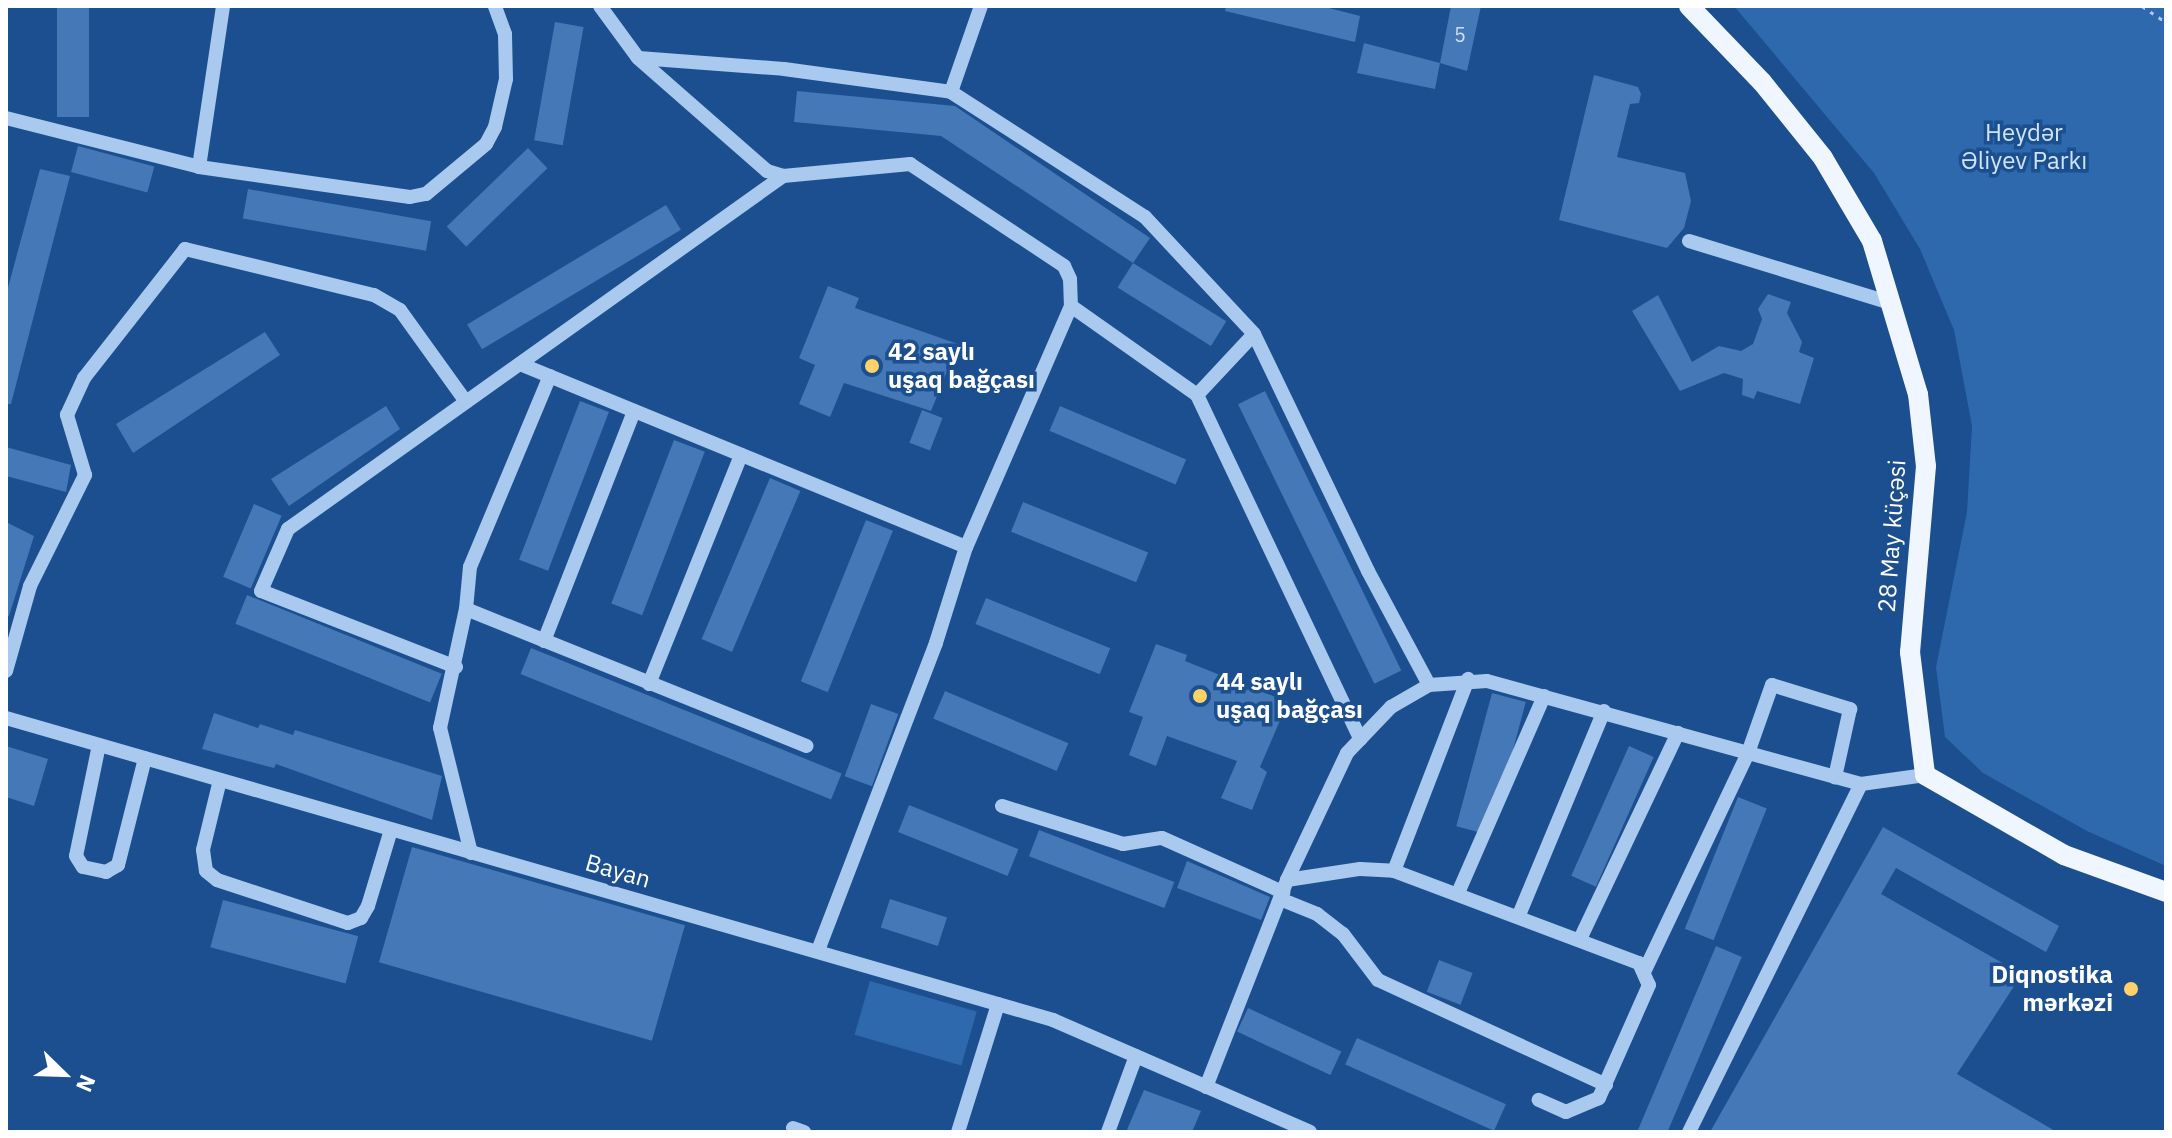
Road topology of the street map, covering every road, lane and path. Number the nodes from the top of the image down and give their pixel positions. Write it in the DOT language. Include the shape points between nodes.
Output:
graph roads {
  1 [pos="223,6"];
  2 [pos="495,6"];
  3 [pos="600,6"];
  4 [pos="981,6"];
  5 [pos="1689,6"];
  6 [pos="2142,6"];
  7 [pos="2166,22"];
  8 [pos="638,58"];
  9 [pos="951,92"];
  10 [pos="6,118"];
  11 [pos="199,167"];
  12 [pos="783,176"];
  13 [pos="1689,241"];
  14 [pos="1891,303"];
  15 [pos="1071,306"];
  16 [pos="1254,334"];
  17 [pos="520,364"];
  18 [pos="550,376"];
  19 [pos="1197,395"];
  20 [pos="466,402"];
  21 [pos="634,411"];
  22 [pos="741,455"];
  23 [pos="966,547"];
  24 [pos="466,609"];
  25 [pos="544,641"];
  26 [pos="456,667"];
  27 [pos="6,671"];
  28 [pos="1468,679"];
  29 [pos="649,684"];
  30 [pos="1429,685"];
  31 [pos="1544,696"];
  32 [pos="1604,711"];
  33 [pos="6,718"];
  34 [pos="1678,733"];
  35 [pos="1360,739"];
  36 [pos="99,745"];
  37 [pos="806,746"];
  38 [pos="1748,753"];
  39 [pos="145,758"];
  40 [pos="1925,775"];
  41 [pos="1835,777"];
  42 [pos="220,780"];
  43 [pos="1861,784"];
  44 [pos="1002,806"];
  45 [pos="391,830"];
  46 [pos="471,853"];
  47 [pos="1394,871"];
  48 [pos="1283,890"];
  49 [pos="2166,892"];
  50 [pos="1458,893"];
  51 [pos="1519,915"];
  52 [pos="1581,937"];
  53 [pos="818,950"];
  54 [pos="1645,970"];
  55 [pos="998,1004"];
  56 [pos="1136,1056"];
  57 [pos="1606,1085"];
  58 [pos="1206,1087"];
  59 [pos="1539,1100"];
  60 [pos="958,1132"];
  61 [pos="1108,1132"];
  62 [pos="1310,1132"];
  63 [pos="1689,1132"];
  1 -- 11 [label="street"];
  2 -- 11 [label="street" via="505,34 506,79 495,127 486,144 426,194 410,197"];
  3 -- 8 [label="street"];
  4 -- 9 [label="street"];
  5 -- 14 [label="main road, 28 May küçəsi" via="1762,82 1823,158 1872,241"];
  6 -- 7 [label="path"];
  8 -- 9 [label="street" via="784,69"];
  8 -- 12 [label="street" via="767,171"];
  9 -- 16 [label="street" via="1145,217"];
  10 -- 11 [label="street"];
  12 -- 15 [label="street" via="910,164 1064,266"];
  12 -- 17 [label="street"];
  13 -- 14 [label="street"];
  14 -- 40 [label="main road, 28 May küçəsi" via="1918,394 1926,466 1910,652"];
  15 -- 19 [label="street"];
  15 -- 23 [label="street"];
  16 -- 19 [label="street"];
  16 -- 30 [label="street"];
  17 -- 18 [label="street"];
  17 -- 20 [label="street"];
  18 -- 21 [label="street"];
  18 -- 24 [label="street" via="470,567"];
  19 -- 35 [label="street"];
  20 -- 26 [label="street" via="288,529 261,588"];
  20 -- 27 [label="street" via="400,310 374,295 185,249 84,378 67,415 85,475 30,586"];
  21 -- 22 [label="street"];
  21 -- 25 [label="street"];
  22 -- 23 [label="street"];
  22 -- 29 [label="street"];
  23 -- 53 [label="street" via="936,643"];
  24 -- 25 [label="street"];
  24 -- 26 [label="street"];
  25 -- 29 [label="street"];
  26 -- 46 [label="street" via="440,728"];
  28 -- 30 [label="street"];
  28 -- 31 [label="street"];
  28 -- 47 [label="street"];
  29 -- 37 [label="street"];
  30 -- 35 [label="street" via="1391,707"];
  31 -- 32 [label="street"];
  31 -- 50 [label="street"];
  32 -- 34 [label="street"];
  32 -- 51 [label="street"];
  33 -- 36 [label="street, Bayan"];
  34 -- 38 [label="street"];
  34 -- 52 [label="street"];
  35 -- 48 [label="street" via="1347,753"];
  36 -- 39 [label="street, Bayan"];
  36 -- 39 [label="street" via="76,856 83,867 106,872 118,865"];
  38 -- 41 [label="street"];
  38 -- 41 [label="street" via="1770,687 1792,688 1850,709"];
  38 -- 54 [label="street"];
  39 -- 42 [label="street, Bayan"];
  40 -- 43 [label="street"];
  40 -- 49 [label="main road" via="2064,855"];
  41 -- 43 [label="street"];
  42 -- 45 [label="street, Bayan"];
  42 -- 45 [label="street" via="203,850 206,871 217,880 348,923 361,918 368,906"];
  43 -- 63 [label="street"];
  44 -- 48 [label="street" via="1123,844 1162,838"];
  45 -- 46 [label="street, Bayan"];
  46 -- 53 [label="street, Bayan"];
  47 -- 48 [label="street" via="1360,869"];
  47 -- 50 [label="street"];
  48 -- 57 [label="street" via="1343,934 1378,980"];
  48 -- 58 [label="street"];
  50 -- 51 [label="street"];
  51 -- 52 [label="street"];
  52 -- 54 [label="street"];
  53 -- 55 [label="street, Bayan"];
  54 -- 57 [label="street" via="1649,985"];
  55 -- 56 [label="street, Bayan" via="1053,1020"];
  55 -- 60 [label="street"];
  56 -- 58 [label="street, Bayan"];
  56 -- 61 [label="street"];
  57 -- 59 [label="street" via="1599,1098 1579,1111 1566,1112"];
  58 -- 62 [label="street, Bayan"];
}
